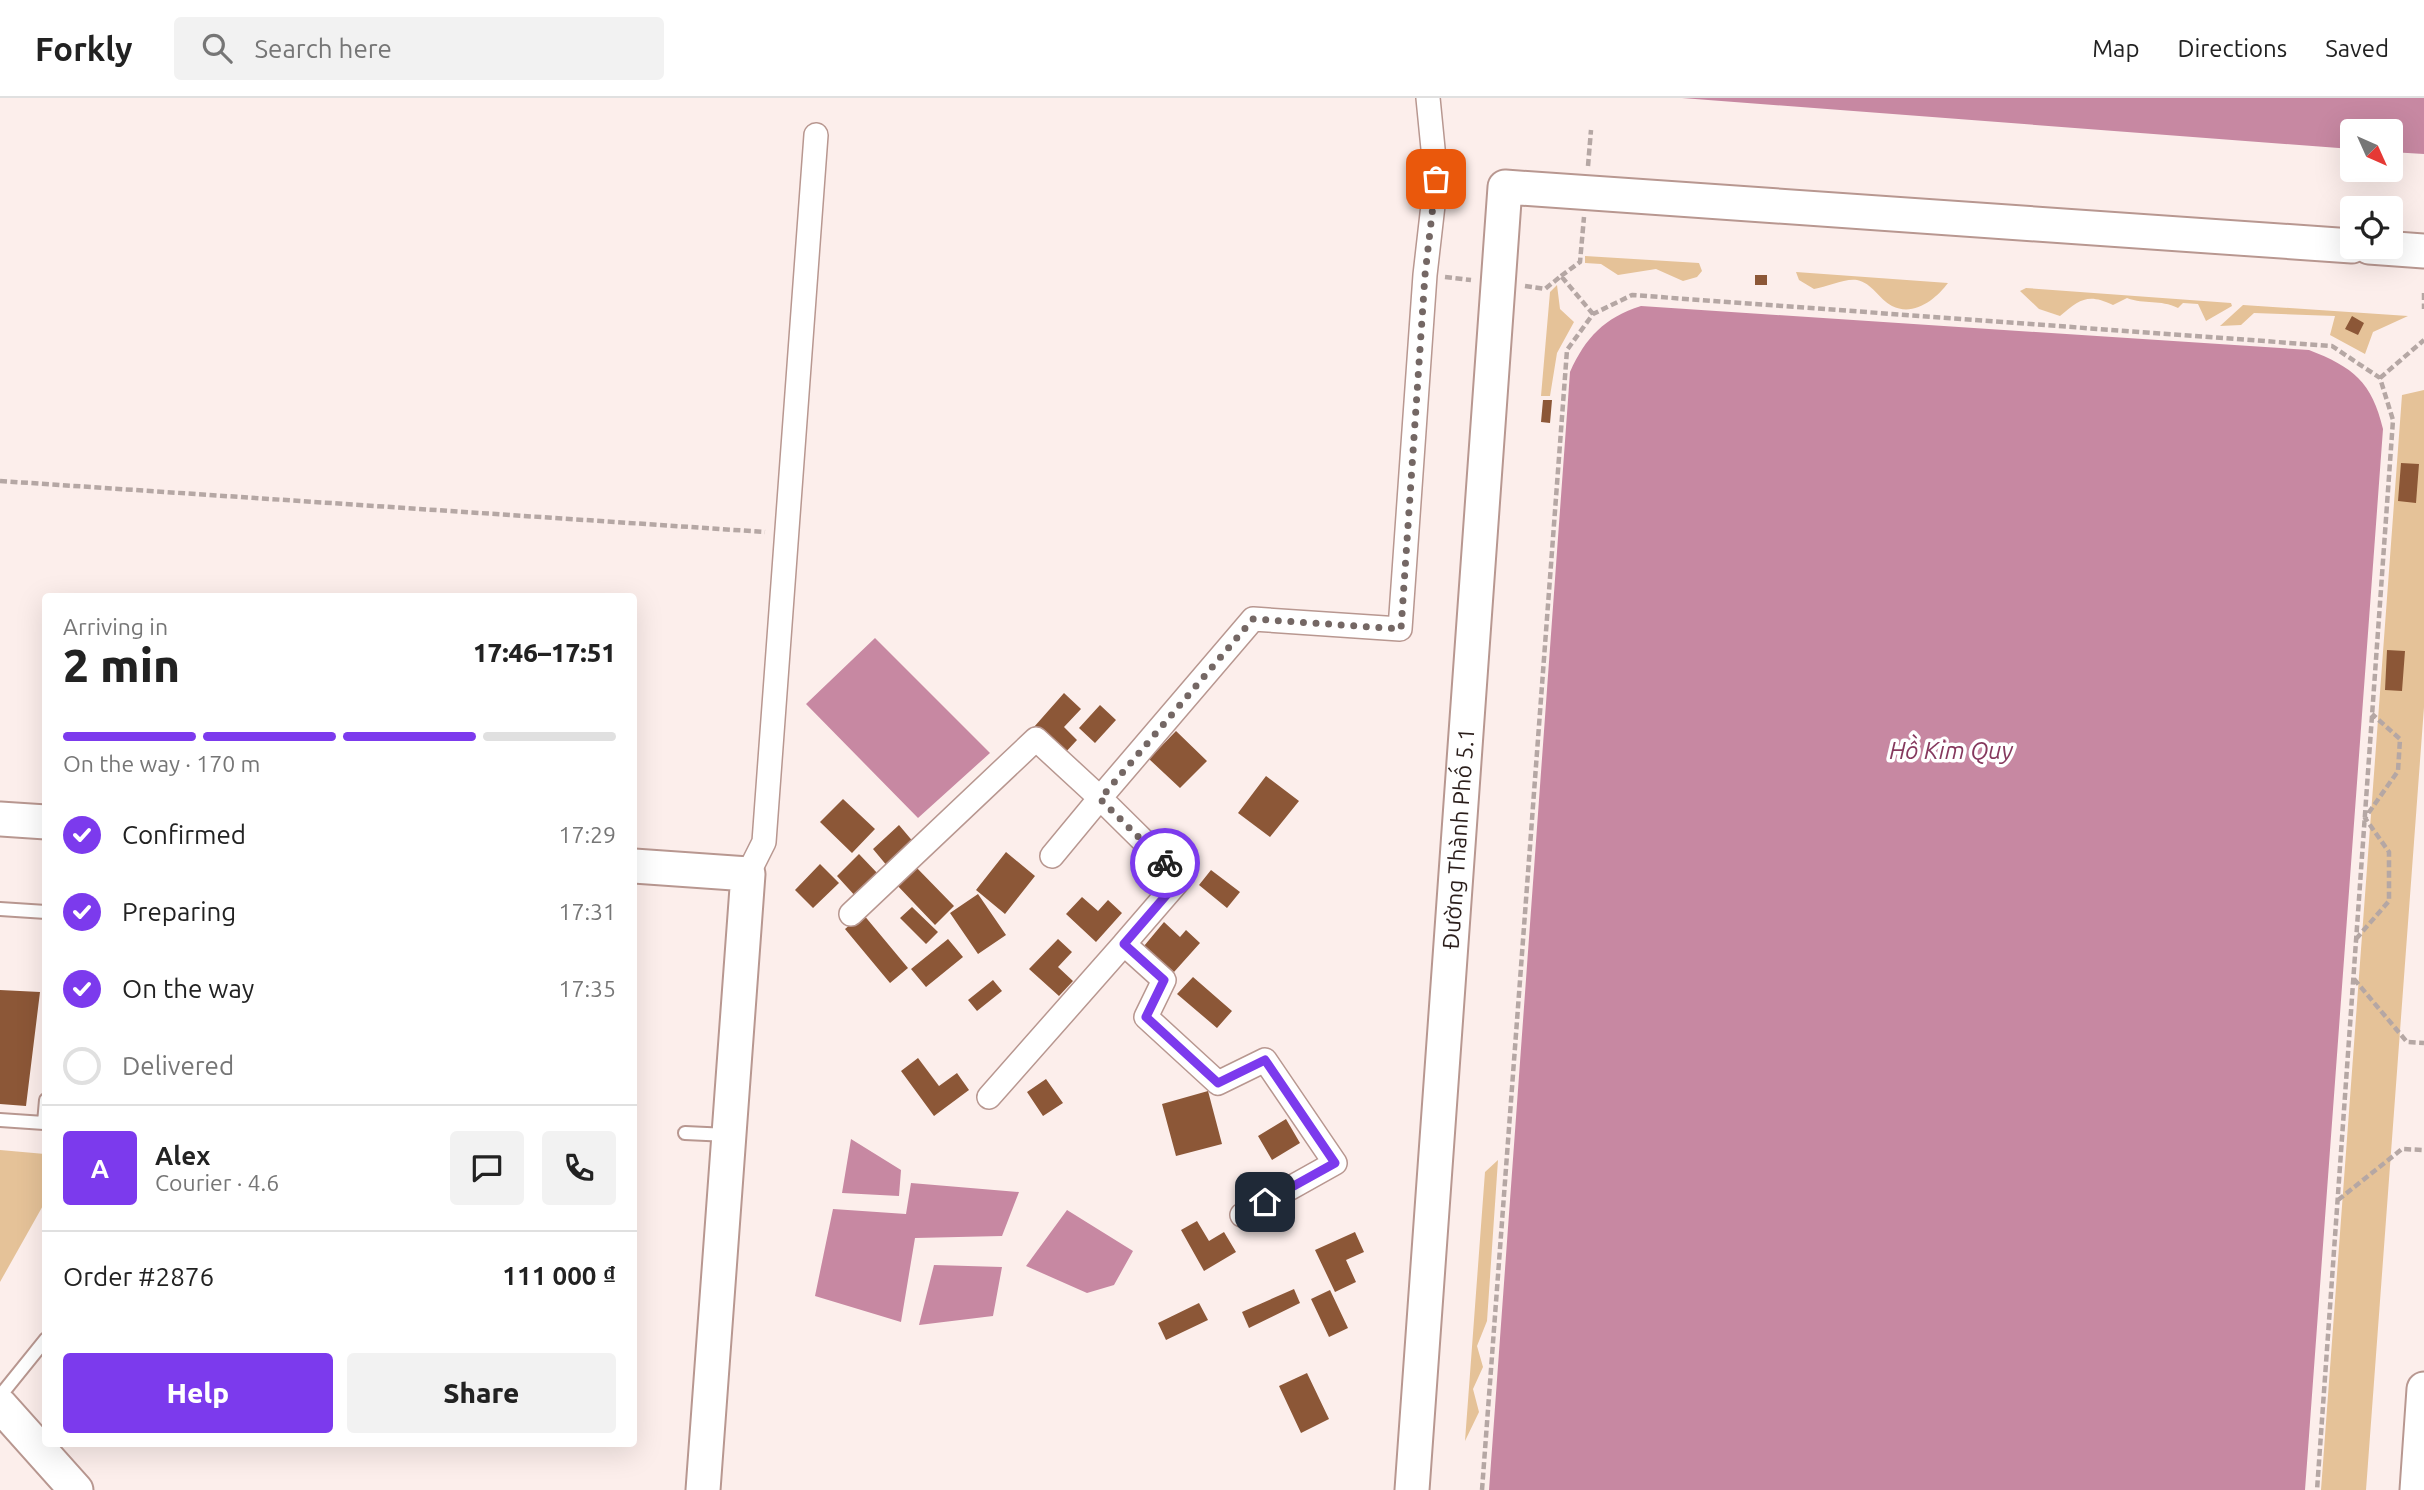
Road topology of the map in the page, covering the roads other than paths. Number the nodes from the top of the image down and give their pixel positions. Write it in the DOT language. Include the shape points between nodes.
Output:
graph roads {
  1 [pos="1428,98"];
  2 [pos="816,135"];
  3 [pos="2340,245"];
  4 [pos="2403,249"];
  5 [pos="2424,250"];
  6 [pos="1100,799"];
  7 [pos="0,819"];
  8 [pos="42,822"];
  9 [pos="1052,856"];
  10 [pos="637,866"];
  11 [pos="748,874"];
  12 [pos="0,909"];
  13 [pos="42,912"];
  14 [pos="851,914"];
  15 [pos="1124,944"];
  16 [pos="989,1097"];
  17 [pos="0,1120"];
  18 [pos="42,1123"];
  19 [pos="685,1133"];
  20 [pos="729,1135"];
  21 [pos="1242,1215"];
  22 [pos="42,1346"];
  23 [pos="2424,1389"];
  24 [pos="4,1412"];
  25 [pos="76,1490"];
  26 [pos="703,1490"];
  27 [pos="1412,1490"];
  28 [pos="2417,1490"];
  1 -- 6 [label="street" via="1436,179 1425,275 1401,629 1253,619"];
  2 -- 11 [label="street" via="764,842"];
  3 -- 27 [label="street, Đường Thành Phố 5.1" via="1505,187"];
  4 -- 5 [label="street"];
  6 -- 9 [label="street"];
  6 -- 14 [label="street" via="1036,739"];
  6 -- 15 [label="street" via="1181,878"];
  7 -- 8 [label="street"];
  10 -- 11 [label="street"];
  11 -- 20 [label="street"];
  12 -- 13 [label="lane"];
  15 -- 16 [label="street"];
  15 -- 21 [label="street" via="1164,980 1146,1017 1218,1083 1265,1060 1335,1163"];
  17 -- 18 [label="lane"];
  19 -- 20 [label="lane"];
  20 -- 26 [label="street"];
  22 -- 24 [label="lane"];
  23 -- 28 [label="street"];
  24 -- 25 [label="street"];
}
